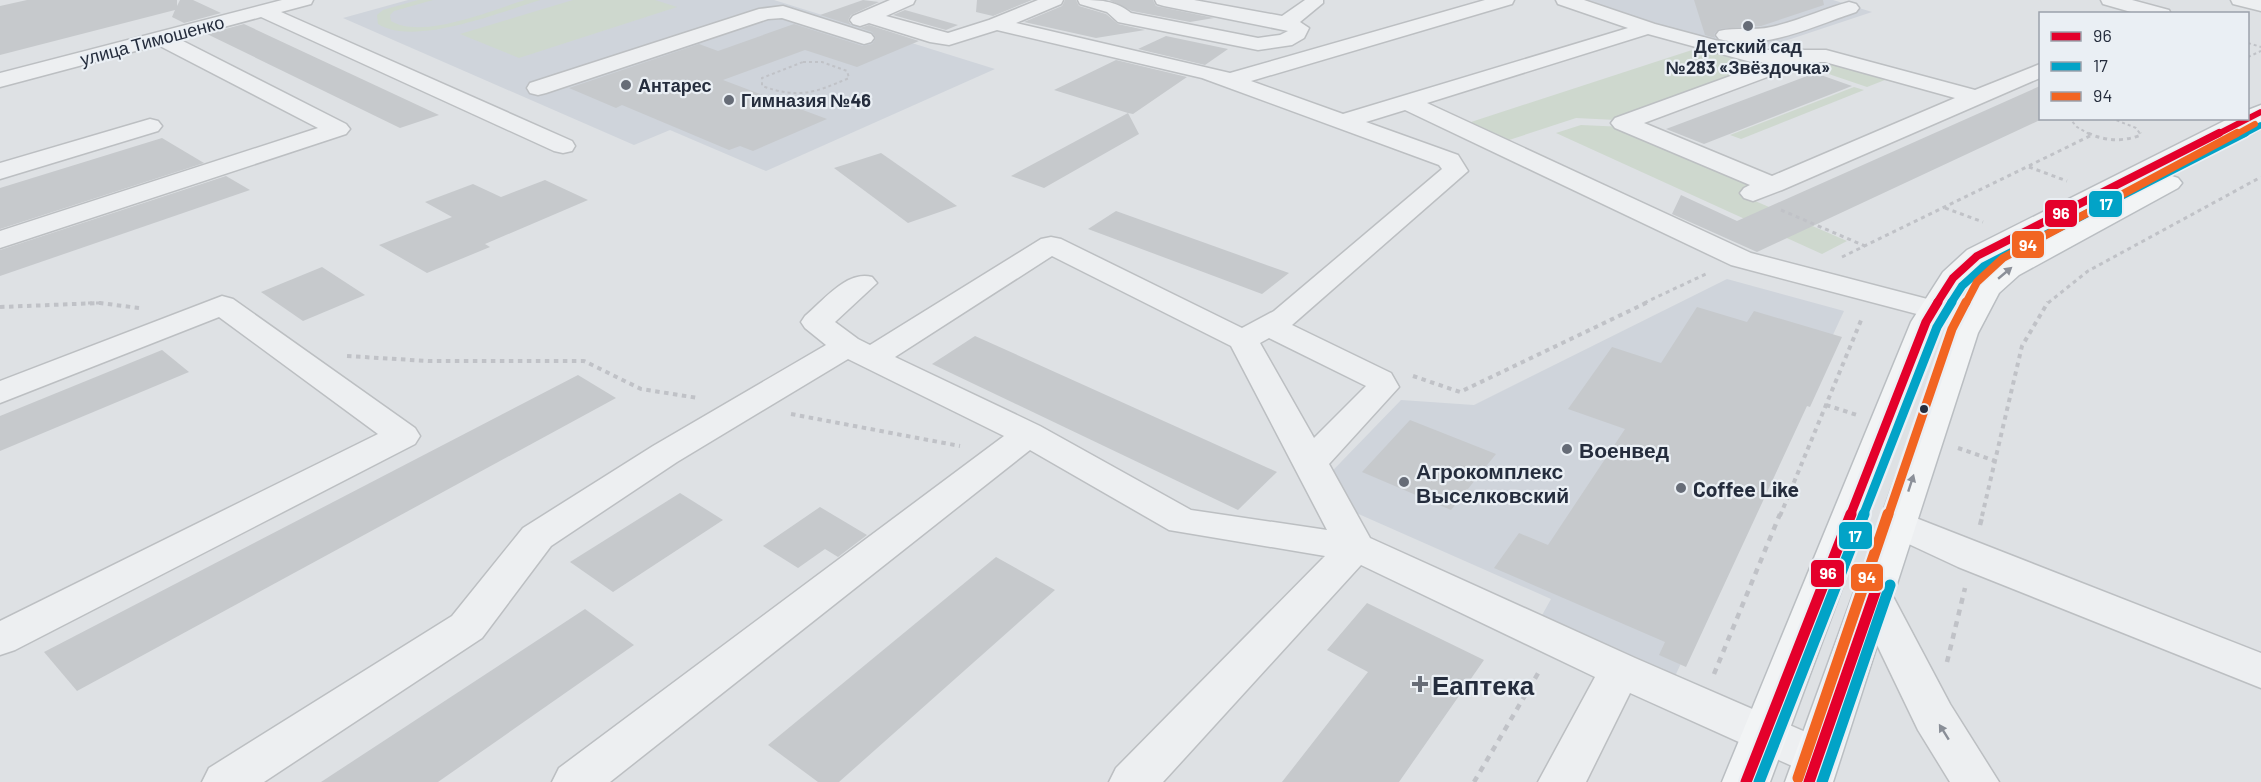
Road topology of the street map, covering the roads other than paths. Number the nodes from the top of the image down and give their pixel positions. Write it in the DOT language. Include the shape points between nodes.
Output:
graph roads {
  1 [pos="304,0"];
  2 [pos="784,0"];
  3 [pos="906,0"];
  4 [pos="1054,0"];
  5 [pos="1087,0"];
  6 [pos="1164,0"];
  7 [pos="1314,0"];
  8 [pos="1505,0"];
  9 [pos="1565,0"];
  10 [pos="2110,0"];
  11 [pos="2240,0"];
  12 [pos="1859,3"];
  13 [pos="2261,5"];
  14 [pos="1596,10"];
  15 [pos="263,11"];
  16 [pos="2155,12"];
  17 [pos="1286,23"];
  18 [pos="996,24"];
  19 [pos="867,27"];
  20 [pos="1648,28"];
  21 [pos="161,38"];
  22 [pos="1806,56"];
  23 [pos="2039,70"];
  24 [pos="0,80"];
  25 [pos="1231,80"];
  26 [pos="538,88"];
  27 [pos="1976,98"];
  28 [pos="1407,102"];
  29 [pos="2245,120"];
  30 [pos="1341,122"];
  31 [pos="150,126"];
  32 [pos="2261,135"];
  33 [pos="563,146"];
  34 [pos="0,171"];
  35 [pos="1773,185"];
  36 [pos="1747,196"];
  37 [pos="0,240"];
  38 [pos="862,284"];
  39 [pos="1932,308"];
  40 [pos="1970,319"];
  41 [pos="1256,333"];
  42 [pos="859,352"];
  43 [pos="0,393"];
  44 [pos="1015,444"];
  45 [pos="1310,463"];
  46 [pos="1898,524"];
  47 [pos="1356,547"];
  48 [pos="1874,597"];
  49 [pos="0,639"];
  50 [pos="1620,670"];
  51 [pos="2261,671"];
  52 [pos="1764,733"];
  53 [pos="1813,769"];
  54 [pos="225,782"];
  55 [pos="576,782"];
  56 [pos="1133,782"];
  57 [pos="1562,782"];
  58 [pos="1746,782"];
  59 [pos="1975,782"];
  1 -- 15 [label="street, улица Тимошенко"];
  2 -- 19 [label="street"];
  3 -- 19 [label="street"];
  4 -- 18 [label="street"];
  5 -- 17 [label="street" via="1114,8 1125,18 1258,44 1285,41 1297,34 1299,28"];
  6 -- 17 [label="street"];
  7 -- 17 [label="street"];
  8 -- 25 [label="street"];
  9 -- 14 [label="street"];
  10 -- 16 [label="street"];
  11 -- 13 [label="street"];
  12 -- 14 [label="street" via="1747,37 1721,34 1624,2"];
  14 -- 20 [label="street"];
  15 -- 21 [label="street, улица Тимошенко"];
  15 -- 33 [label="street"];
  18 -- 19 [label="street" via="949,39 892,35"];
  18 -- 25 [label="street"];
  19 -- 26 [label="street" via="783,12 766,13"];
  20 -- 22 [label="street" via="1751,56"];
  20 -- 28 [label="street"];
  21 -- 24 [label="street, улица Тимошенко"];
  21 -- 37 [label="street" via="338,129"];
  22 -- 27 [label="street" via="1826,56"];
  22 -- 35 [label="street" via="1623,123"];
  23 -- 27 [label="street"];
  25 -- 30 [label="street"];
  27 -- 35 [label="street"];
  28 -- 30 [label="street"];
  28 -- 39 [label="street" via="1741,259"];
  29 -- 39 [label="main road" via="1977,256 1953,278"];
  30 -- 41 [label="street" via="1449,160 1455,171 1285,317"];
  31 -- 34 [label="street"];
  40 -- 32 [label="main road, one-way" via="1987,289 2009,269"];
  35 -- 36 [label="street"];
  38 -- 42 [label="street" via="816,322"];
  39 -- 40 [label="street"];
  39 -- 52 [label="main road"];
  46 -- 40 [label="main road, one-way"];
  41 -- 42 [label="street" via="1051,245"];
  41 -- 45 [label="street"];
  41 -- 45 [label="street" via="1379,380 1383,387"];
  42 -- 44 [label="street"];
  42 -- 54 [label="street" via="746,406 537,537 467,627"];
  43 -- 49 [label="street" via="222,305 404,436"];
  44 -- 47 [label="street" via="1182,521"];
  44 -- 55 [label="street"];
  45 -- 47 [label="street"];
  46 -- 48 [label="main road"];
  46 -- 51 [label="street"];
  47 -- 50 [label="street"];
  47 -- 56 [label="street"];
  48 -- 53 [label="main road"];
  59 -- 48 [label="street, one-way" via="1934,717"];
  50 -- 52 [label="street"];
  50 -- 57 [label="street"];
  52 -- 53 [label="street"];
  52 -- 58 [label="main road"];
}
